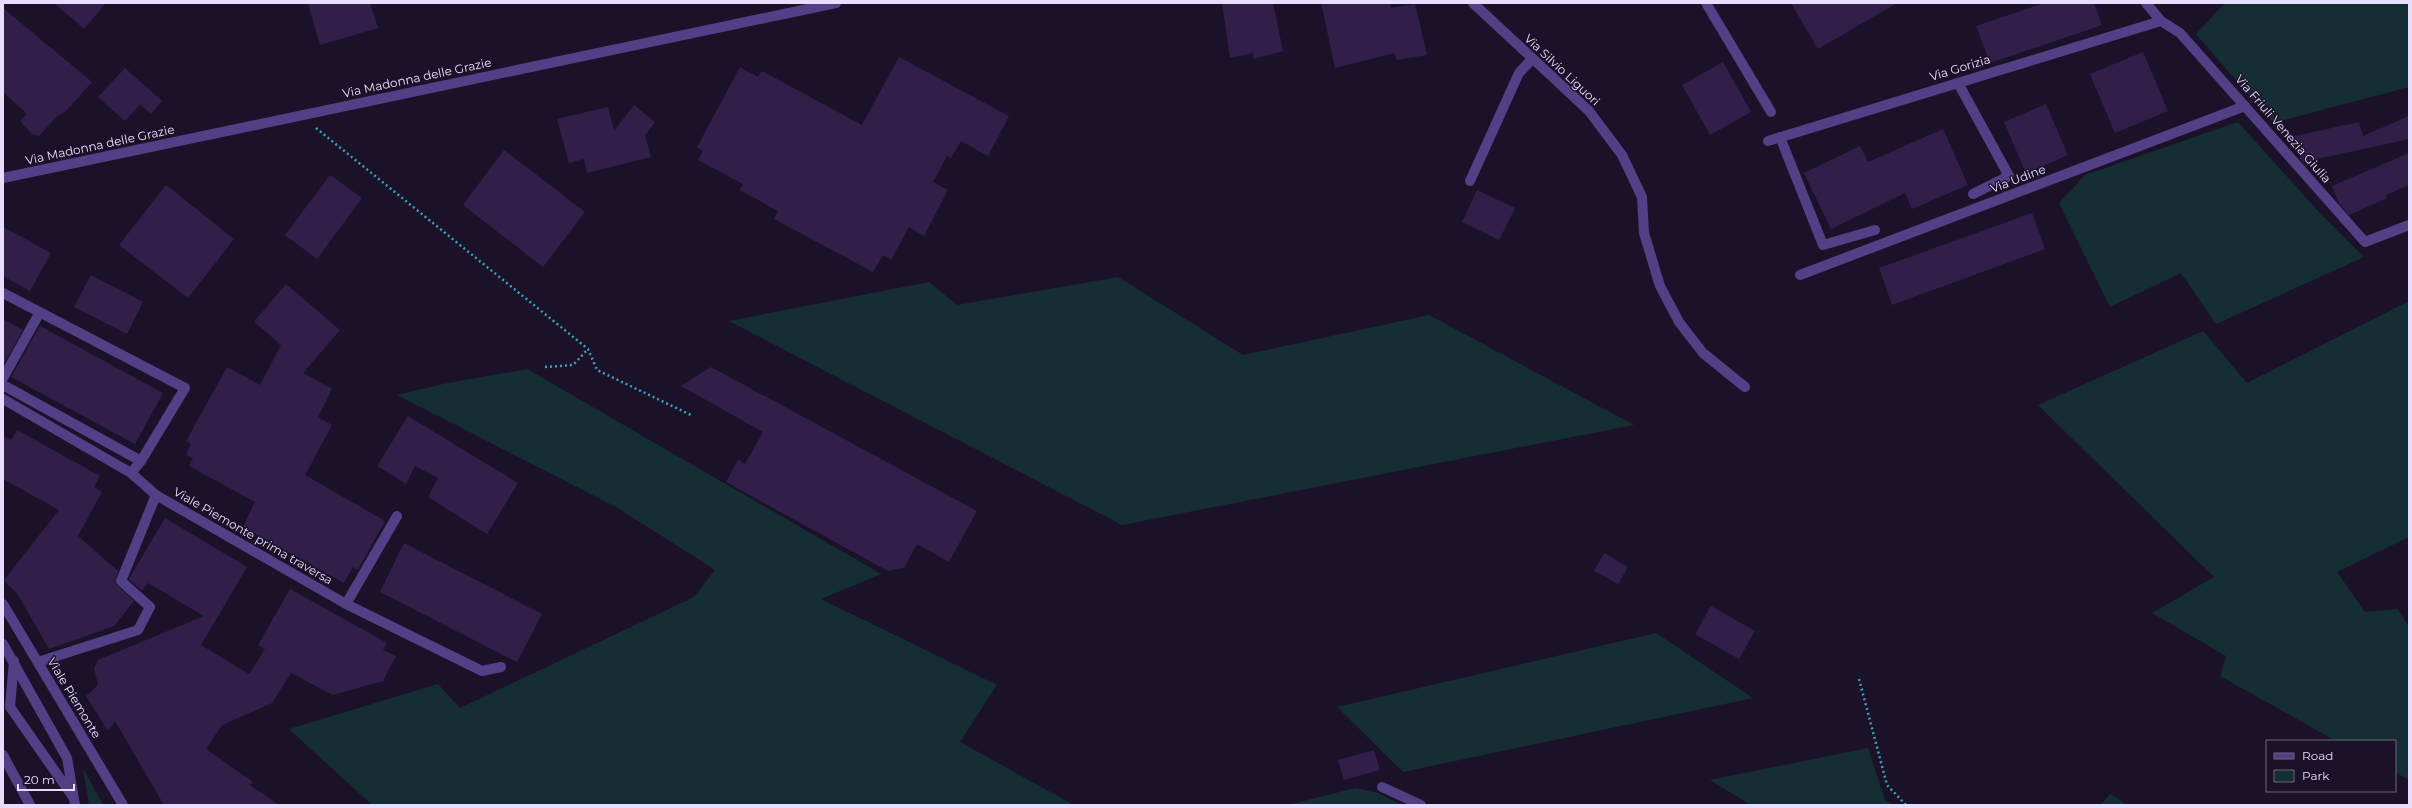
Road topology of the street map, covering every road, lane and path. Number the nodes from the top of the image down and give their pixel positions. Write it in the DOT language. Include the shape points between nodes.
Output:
graph roads {
  1 [pos="836,3"];
  2 [pos="1473,3"];
  3 [pos="1706,3"];
  4 [pos="2146,3"];
  5 [pos="2161,21"];
  6 [pos="1532,59"];
  7 [pos="1958,82"];
  8 [pos="2245,106"];
  9 [pos="1771,112"];
  10 [pos="305,115"];
  11 [pos="1780,137"];
  12 [pos="1768,140"];
  13 [pos="3,178"];
  14 [pos="1470,181"];
  15 [pos="1973,194"];
  16 [pos="2409,225"];
  17 [pos="1875,230"];
  18 [pos="1800,276"];
  19 [pos="3,293"];
  20 [pos="40,312"];
  21 [pos="588,349"];
  22 [pos="545,367"];
  23 [pos="3,378"];
  24 [pos="3,385"];
  25 [pos="1746,387"];
  26 [pos="3,400"];
  27 [pos="693,416"];
  28 [pos="141,461"];
  29 [pos="131,473"];
  30 [pos="156,495"];
  31 [pos="397,516"];
  32 [pos="3,604"];
  33 [pos="346,604"];
  34 [pos="3,644"];
  35 [pos="14,660"];
  36 [pos="38,662"];
  37 [pos="501,667"];
  38 [pos="1859,679"];
  39 [pos="3,755"];
  40 [pos="1382,787"];
  41 [pos="74,802"];
  42 [pos="30,805"];
  43 [pos="123,805"];
  44 [pos="1421,805"];
  45 [pos="1906,805"];
  1 -- 10 [label="street, Via Madonna delle Grazie"];
  2 -- 6 [label="street, Via Silvio Liguori"];
  3 -- 9 [label="street"];
  4 -- 5 [label="street, Via Friuli Venezia Giulia"];
  5 -- 7 [label="street, Via Gorizia"];
  5 -- 8 [label="street, Via Friuli Venezia Giulia" via="2180,33"];
  6 -- 14 [label="street" via="1519,73"];
  6 -- 25 [label="street, Via Silvio Liguori" via="1589,111 1622,155 1642,197 1644,233 1660,286 1679,322 1703,353"];
  7 -- 11 [label="street, Via Gorizia"];
  7 -- 15 [label="street" via="2010,176"];
  8 -- 16 [label="street, Via Friuli Venezia Giulia" via="2365,242"];
  8 -- 18 [label="street, Via Udine"];
  10 -- 13 [label="street, Via Madonna delle Grazie"];
  10 -- 21 [label="path" via="319,131"];
  11 -- 12 [label="street, Via Gorizia"];
  11 -- 17 [label="street" via="1823,245"];
  19 -- 20 [label="street"];
  20 -- 23 [label="street"];
  20 -- 28 [label="street" via="185,388"];
  21 -- 22 [label="path" via="573,365"];
  21 -- 27 [label="path" via="597,370"];
  24 -- 28 [label="street"];
  26 -- 29 [label="street, Viale Piemonte prima traversa"];
  28 -- 29 [label="street"];
  29 -- 30 [label="street, Viale Piemonte prima traversa"];
  30 -- 33 [label="street, Viale Piemonte prima traversa"];
  30 -- 36 [label="street" via="121,581 150,607 138,630"];
  31 -- 33 [label="street"];
  32 -- 36 [label="street, Viale Piemonte"];
  33 -- 37 [label="street, Viale Piemonte prima traversa" via="482,671"];
  34 -- 35 [label="street"];
  35 -- 41 [label="street" via="67,758"];
  35 -- 41 [label="street" via="10,707"];
  36 -- 43 [label="street, Viale Piemonte"];
  38 -- 45 [label="path" via="1887,785"];
  39 -- 42 [label="street"];
  40 -- 44 [label="street"];
}
